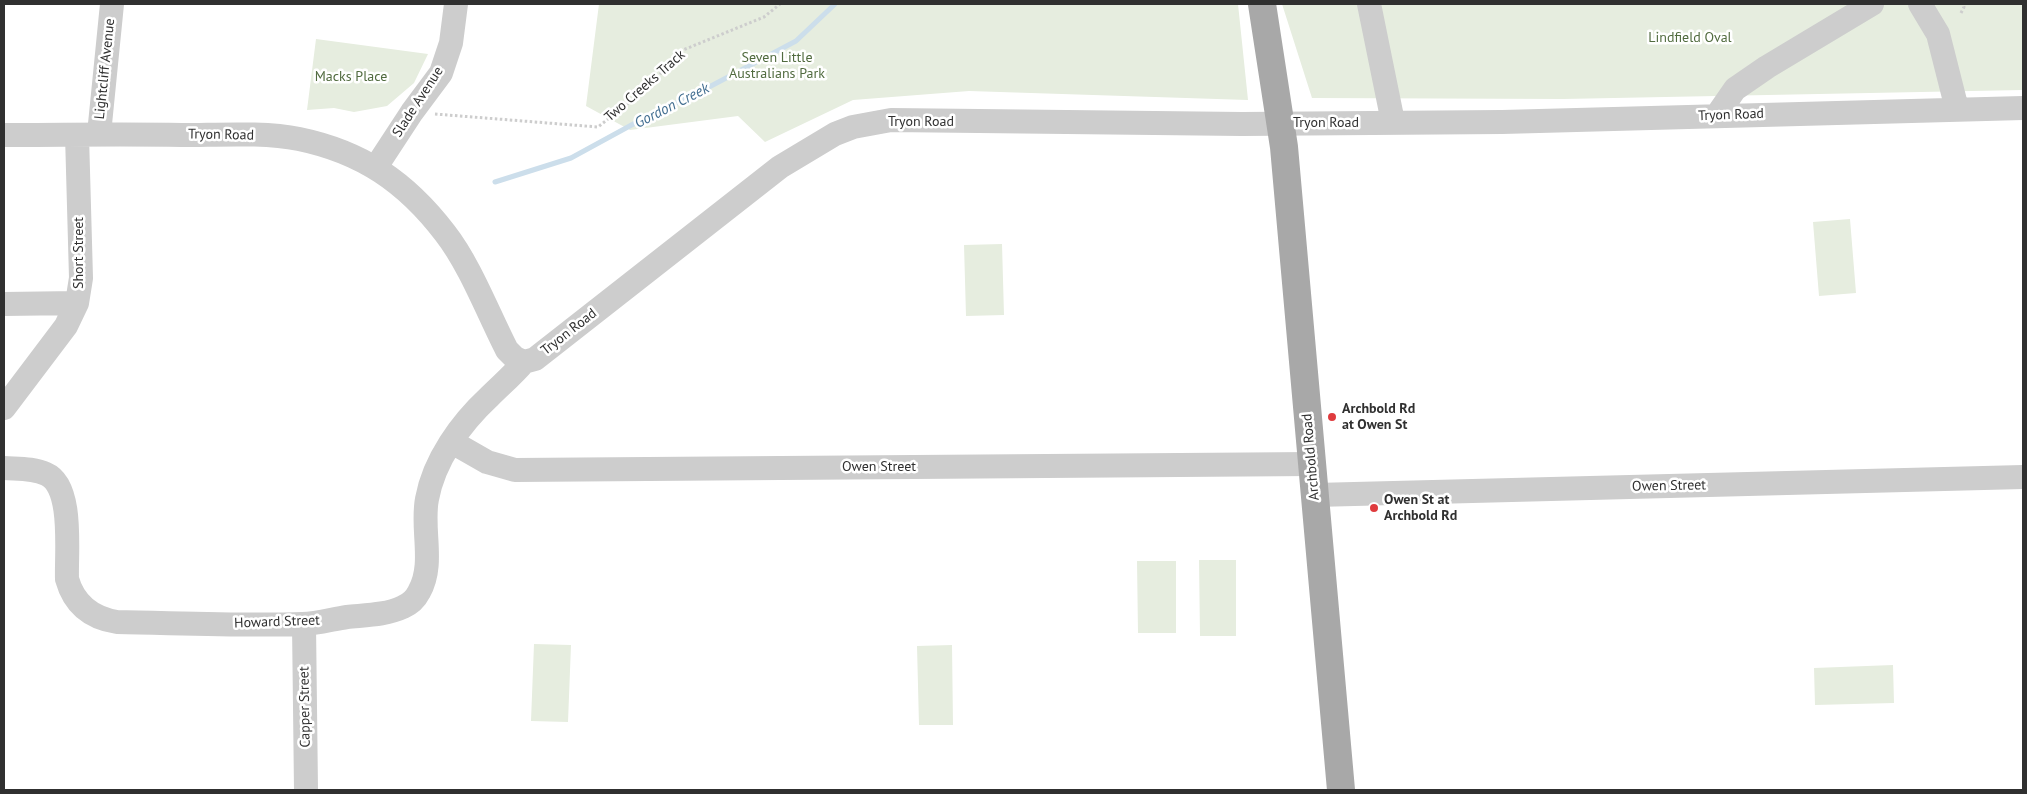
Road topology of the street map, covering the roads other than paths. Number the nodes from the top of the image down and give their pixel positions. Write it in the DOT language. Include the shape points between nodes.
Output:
graph roads {
  1 [pos="112,4"];
  2 [pos="456,4"];
  3 [pos="1262,4"];
  4 [pos="1369,4"];
  5 [pos="1872,4"];
  6 [pos="1920,4"];
  7 [pos="2023,108"];
  8 [pos="1957,109"];
  9 [pos="1717,115"];
  10 [pos="1393,122"];
  11 [pos="1282,123"];
  12 [pos="4,135"];
  13 [pos="88,135"];
  14 [pos="376,167"];
  15 [pos="78,303"];
  16 [pos="4,304"];
  17 [pos="524,362"];
  18 [pos="4,408"];
  19 [pos="452,442"];
  20 [pos="1312,464"];
  21 [pos="4,468"];
  22 [pos="2023,477"];
  23 [pos="1314,495"];
  24 [pos="304,624"];
  25 [pos="306,790"];
  26 [pos="1341,790"];
  1 -- 13 [label="street, Lightcliff Avenue"];
  2 -- 14 [label="street, Slade Avenue" via="451,43 441,73"];
  3 -- 11 [label="main road, Archbold Road"];
  4 -- 10 [label="street"];
  5 -- 9 [label="street" via="1735,89"];
  6 -- 8 [label="street" via="1938,34"];
  7 -- 8 [label="street, Tryon Road"];
  8 -- 9 [label="street, Tryon Road"];
  9 -- 10 [label="street, Tryon Road"];
  10 -- 11 [label="street, Tryon Road"];
  11 -- 17 [label="street, Tryon Road" via="891,120 853,127 835,134 780,167 535,359"];
  11 -- 20 [label="main road, Archbold Road"];
  12 -- 13 [label="street, Tryon Road"];
  13 -- 14 [label="street, Tryon Road" via="255,135 298,139 341,151"];
  13 -- 15 [label="street, Short Street"];
  14 -- 17 [label="street, Tryon Road" via="401,186 446,234 507,350"];
  15 -- 16 [label="street"];
  15 -- 18 [label="street, Short Street" via="66,326"];
  17 -- 19 [label="street, Howard Street" via="474,412"];
  19 -- 20 [label="street, Owen Street" via="487,462 516,470"];
  19 -- 24 [label="street, Howard Street" via="429,488 424,518 427,572 413,600 405,607 390,612"];
  20 -- 23 [label="main road, Archbold Road"];
  21 -- 24 [label="street, Howard Street" via="47,474 60,489 64,497 67,579 76,600 97,617 116,622"];
  22 -- 23 [label="street, Owen Street"];
  23 -- 26 [label="main road, Archbold Road"];
  24 -- 25 [label="street, Capper Street"];
}
